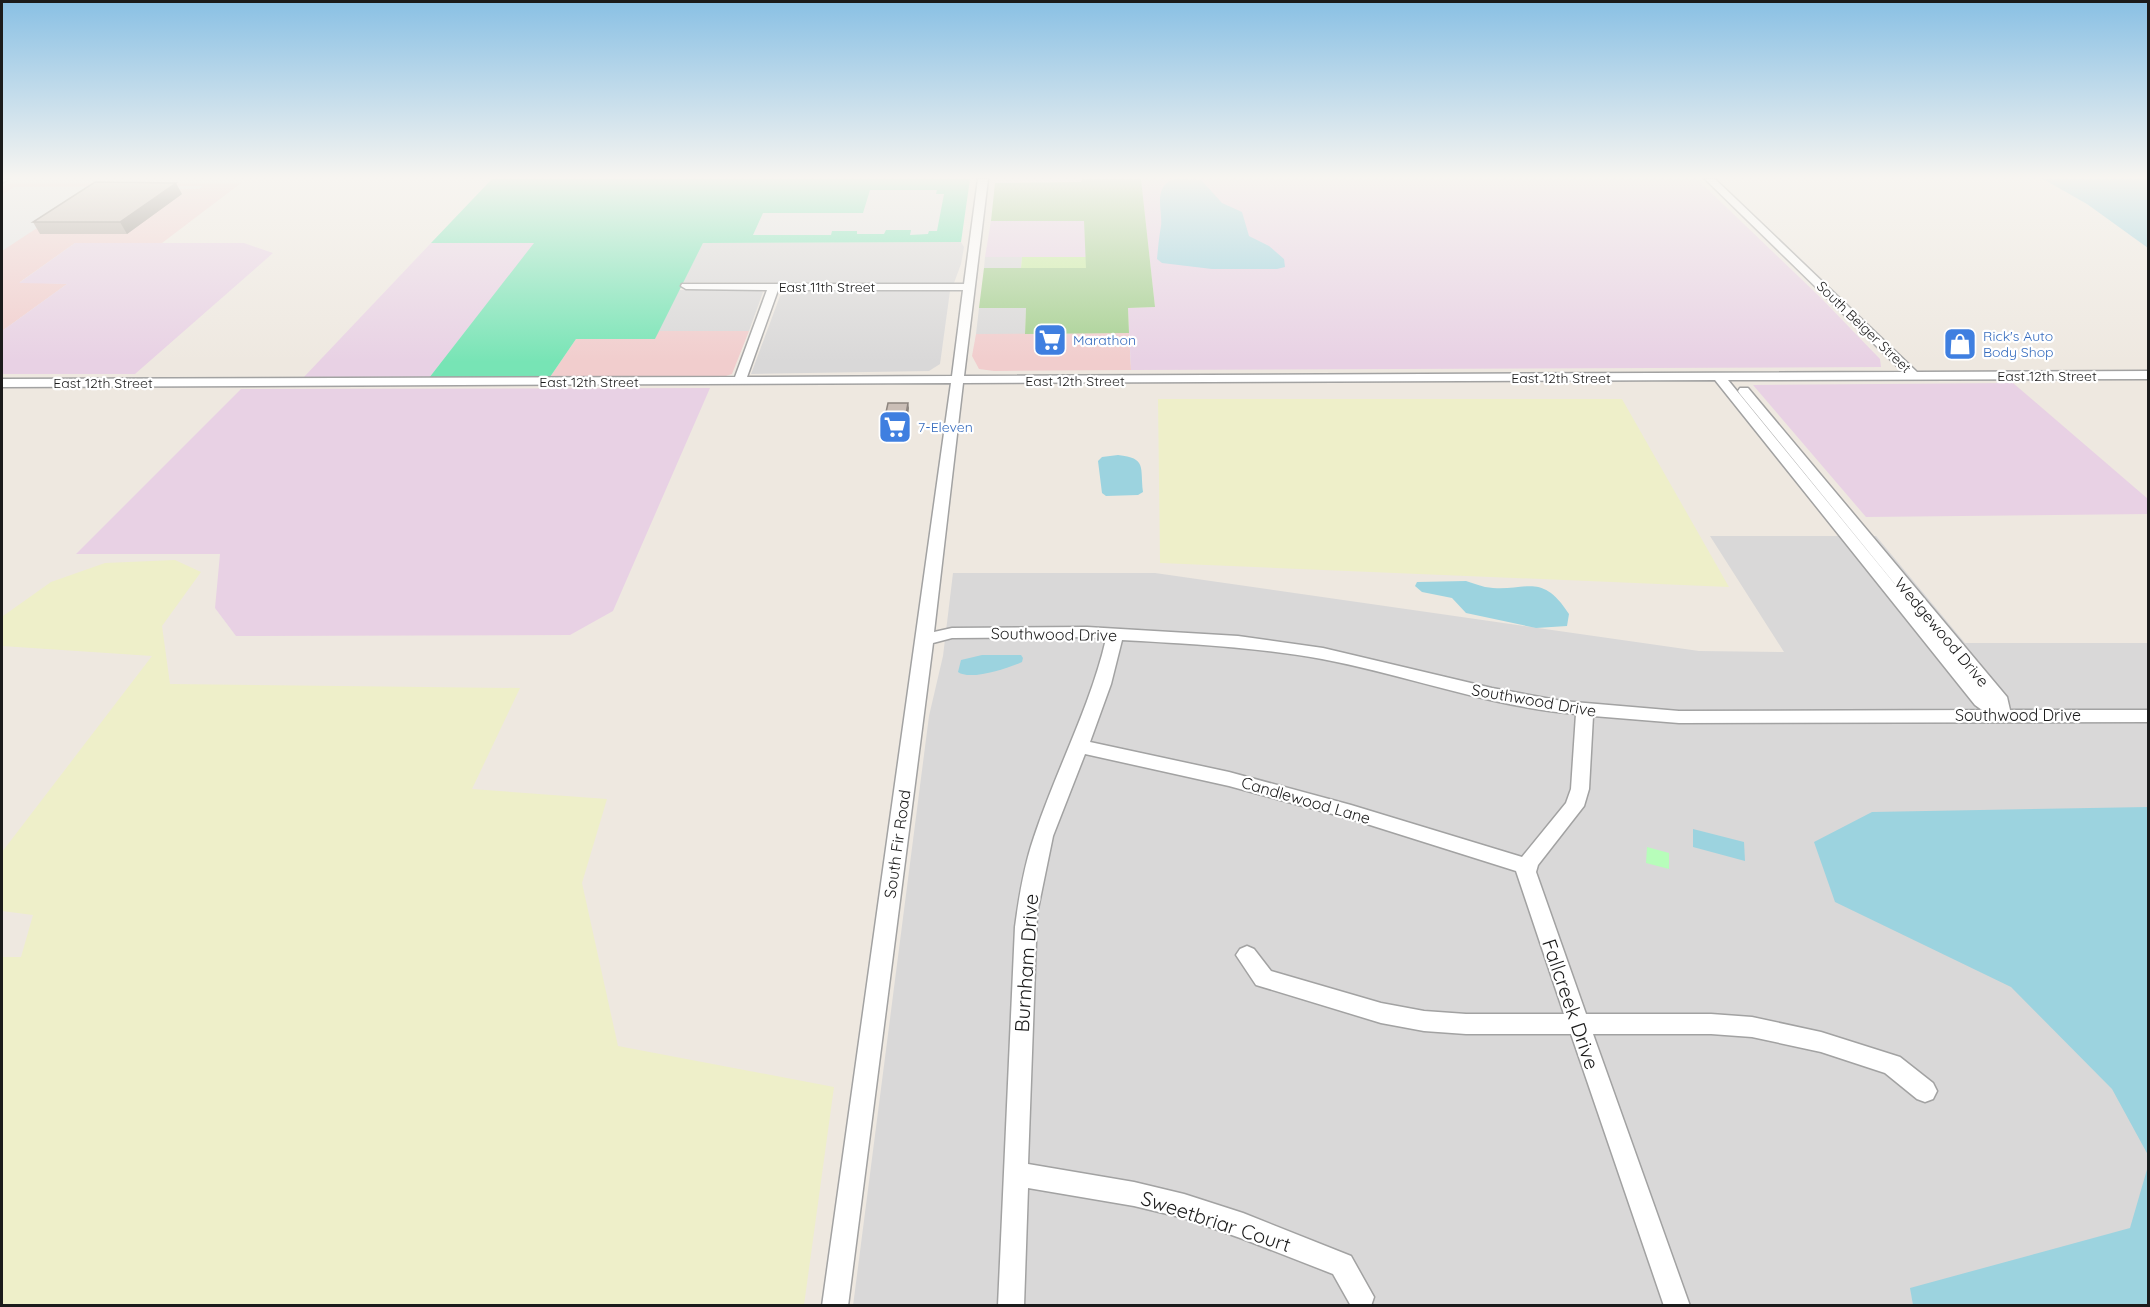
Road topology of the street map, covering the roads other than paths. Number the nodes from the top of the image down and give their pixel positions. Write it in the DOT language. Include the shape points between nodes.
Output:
graph roads {
  1 [pos="975,240"];
  2 [pos="1773,240"];
  3 [pos="686,286"];
  4 [pos="773,287"];
  5 [pos="969,287"];
  6 [pos="2148,375"];
  7 [pos="1914,376"];
  8 [pos="1726,377"];
  9 [pos="957,381"];
  10 [pos="739,382"];
  11 [pos="2,383"];
  12 [pos="1115,634"];
  13 [pos="925,639"];
  14 [pos="1585,710"];
  15 [pos="2002,714"];
  16 [pos="2148,716"];
  17 [pos="1081,747"];
  18 [pos="1528,867"];
  19 [pos="1247,955"];
  20 [pos="1578,1024"];
  21 [pos="1925,1091"];
  22 [pos="1015,1174"];
  23 [pos="1361,1297"];
  24 [pos="835,1305"];
  25 [pos="1011,1305"];
  26 [pos="1677,1305"];
  1 -- 5 [label="street, South Fir Road"];
  2 -- 7 [label="street, South Beiger Street"];
  3 -- 4 [label="street, East 11th Street"];
  4 -- 5 [label="street, East 11th Street"];
  4 -- 10 [label="street"];
  5 -- 9 [label="street, South Fir Road"];
  6 -- 7 [label="street, East 12th Street"];
  7 -- 8 [label="street, East 12th Street"];
  8 -- 9 [label="street, East 12th Street"];
  8 -- 15 [label="street, Wedgewood Drive" via="1981,701"];
  9 -- 10 [label="street, East 12th Street"];
  9 -- 13 [label="street, South Fir Road"];
  10 -- 11 [label="street, East 12th Street"];
  12 -- 13 [label="street, Southwood Drive" via="952,633"];
  12 -- 14 [label="street, Southwood Drive" via="1282,647 1492,694"];
  12 -- 17 [label="street, Burnham Drive" via="1107,673"];
  13 -- 24 [label="street, South Fir Road"];
  14 -- 15 [label="street, Southwood Drive" via="1679,717"];
  14 -- 18 [label="street" via="1580,789 1575,806"];
  15 -- 16 [label="street, Southwood Drive"];
  17 -- 18 [label="street, Candlewood Lane" via="1229,778"];
  17 -- 22 [label="street, Burnham Drive" via="1048,825 1030,894"];
  18 -- 20 [label="street, Fallcreek Drive" via="1528,883"];
  19 -- 20 [label="street" via="1264,978 1382,1014 1466,1024"];
  20 -- 21 [label="street" via="1752,1027 1821,1042 1892,1065"];
  20 -- 26 [label="street, Fallcreek Drive"];
  22 -- 23 [label="street, Sweetbriar Court" via="1134,1194 1243,1226 1342,1264"];
  22 -- 25 [label="street, Burnham Drive"];
}
